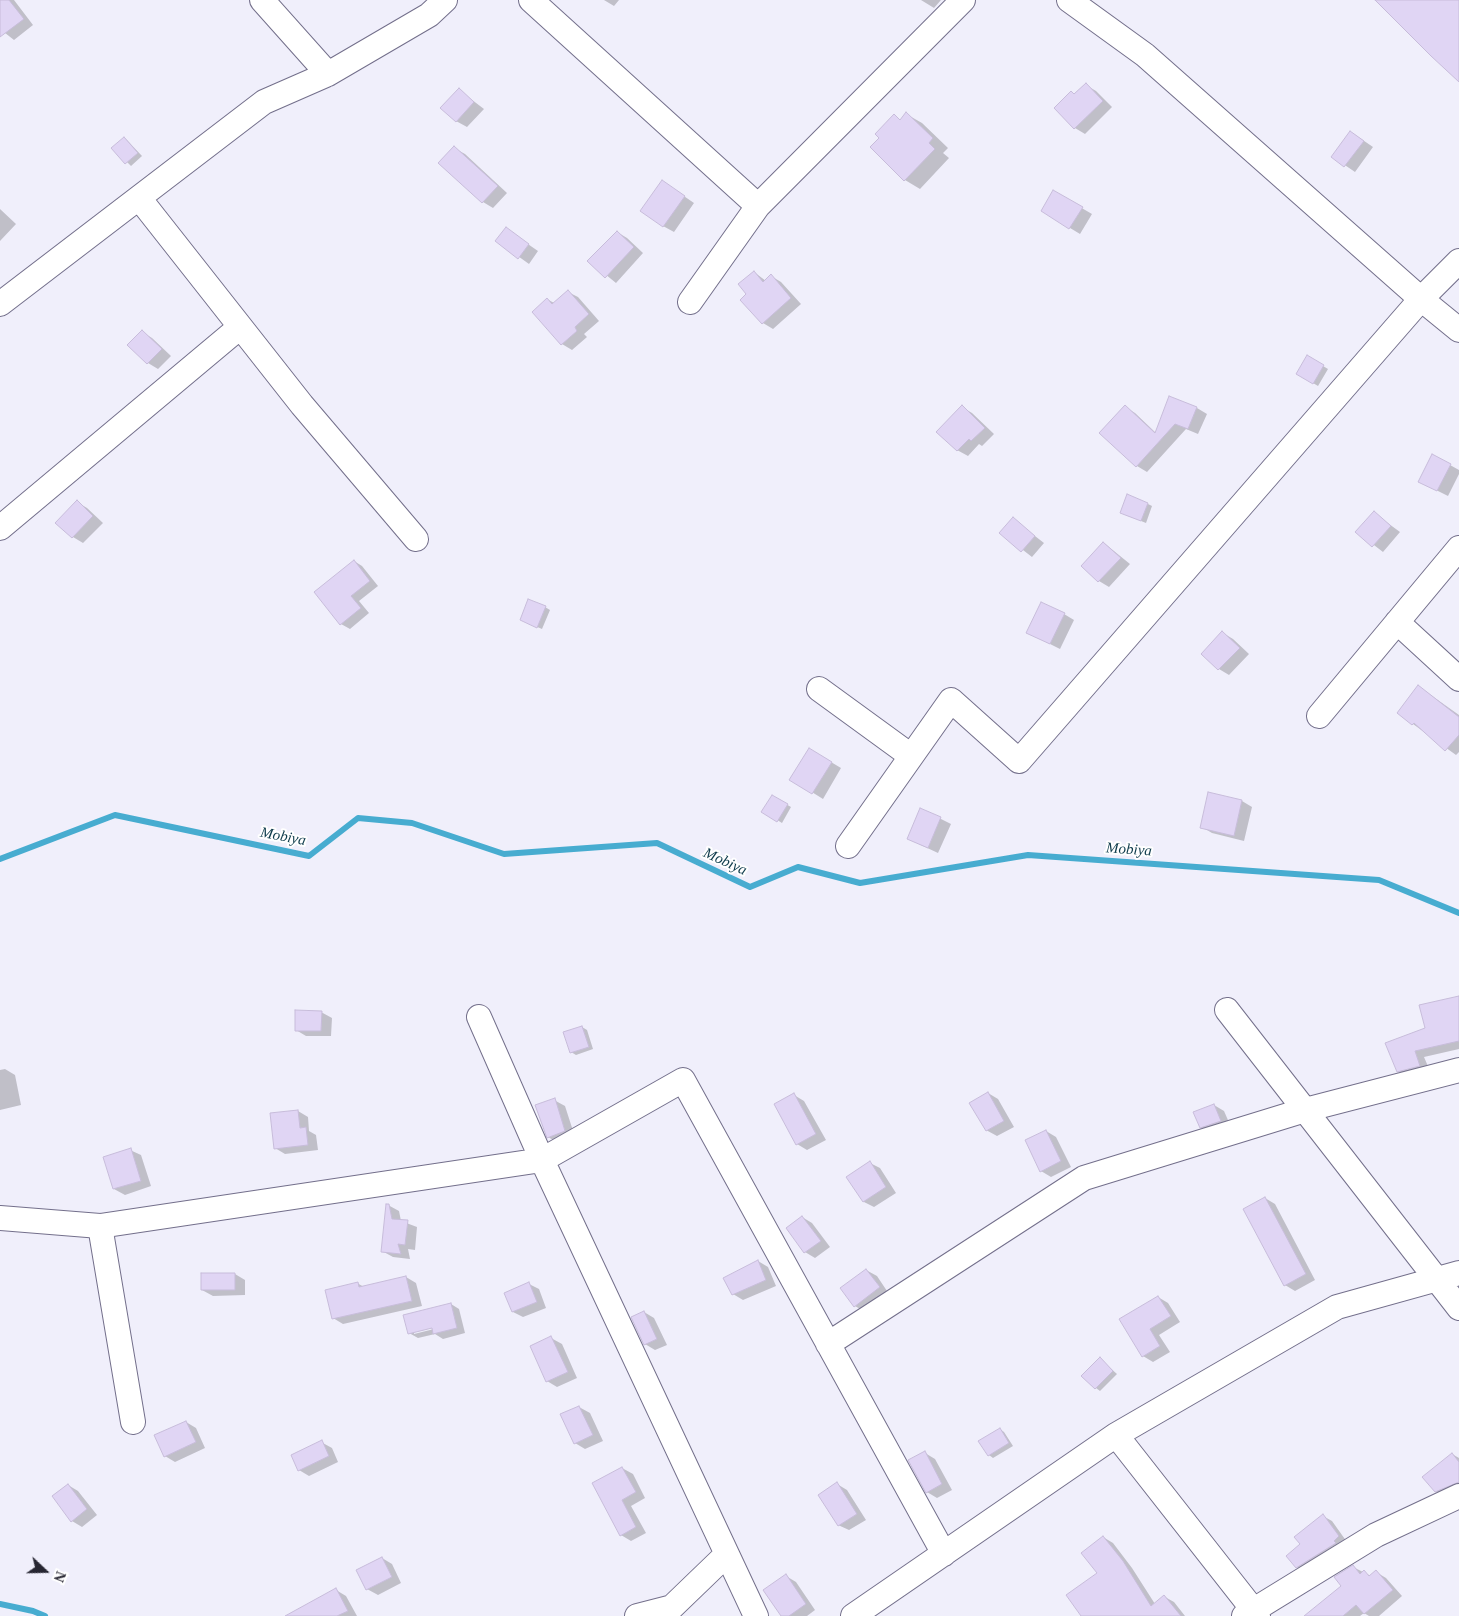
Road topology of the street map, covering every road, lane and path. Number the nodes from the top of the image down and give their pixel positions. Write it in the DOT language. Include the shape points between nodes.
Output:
graph roads {
  1 [pos="262,0"];
  2 [pos="445,0"];
  3 [pos="531,0"];
  4 [pos="963,0"];
  5 [pos="1069,0"];
  6 [pos="328,74"];
  7 [pos="139,198"];
  8 [pos="758,206"];
  9 [pos="1459,261"];
  10 [pos="1421,299"];
  11 [pos="690,302"];
  12 [pos="0,304"];
  13 [pos="240,327"];
  14 [pos="1459,330"];
  15 [pos="0,528"];
  16 [pos="416,539"];
  17 [pos="1459,548"];
  18 [pos="1397,622"];
  19 [pos="1459,679"];
  20 [pos="819,689"];
  21 [pos="1319,716"];
  22 [pos="911,756"];
  23 [pos="848,846"];
  24 [pos="1227,1010"];
  25 [pos="479,1016"];
  26 [pos="1459,1070"];
  27 [pos="1305,1110"];
  28 [pos="542,1160"];
  29 [pos="0,1218"];
  30 [pos="100,1226"];
  31 [pos="1459,1273"];
  32 [pos="1434,1278"];
  33 [pos="1459,1308"];
  34 [pos="828,1344"];
  35 [pos="133,1422"];
  36 [pos="1116,1435"];
  37 [pos="1459,1496"];
  38 [pos="944,1554"];
  39 [pos="726,1555"];
  40 [pos="1251,1614"];
  41 [pos="637,1616"];
  42 [pos="756,1616"];
  43 [pos="853,1616"];
  1 -- 6 [label="street"];
  2 -- 6 [label="street" via="429,16"];
  3 -- 8 [label="street"];
  4 -- 8 [label="street"];
  5 -- 10 [label="street" via="1145,55"];
  6 -- 7 [label="street" via="264,102"];
  7 -- 12 [label="street"];
  7 -- 13 [label="street"];
  8 -- 11 [label="street"];
  9 -- 10 [label="street"];
  10 -- 14 [label="street"];
  10 -- 22 [label="street" via="1019,761 951,700"];
  13 -- 15 [label="street"];
  13 -- 16 [label="street"];
  17 -- 18 [label="street"];
  18 -- 19 [label="street"];
  18 -- 21 [label="street"];
  20 -- 22 [label="street"];
  22 -- 23 [label="street"];
  24 -- 27 [label="street"];
  25 -- 28 [label="street"];
  26 -- 27 [label="street"];
  27 -- 32 [label="street"];
  27 -- 34 [label="street" via="1084,1178"];
  28 -- 30 [label="street"];
  28 -- 34 [label="street" via="683,1080"];
  28 -- 39 [label="street"];
  29 -- 30 [label="street"];
  30 -- 35 [label="street"];
  31 -- 32 [label="street"];
  32 -- 33 [label="street"];
  32 -- 36 [label="street" via="1336,1307"];
  34 -- 38 [label="street"];
  36 -- 38 [label="street"];
  36 -- 40 [label="street"];
  37 -- 40 [label="street" via="1376,1535"];
  38 -- 43 [label="street"];
  39 -- 41 [label="street" via="672,1607"];
  39 -- 42 [label="street"];
}
